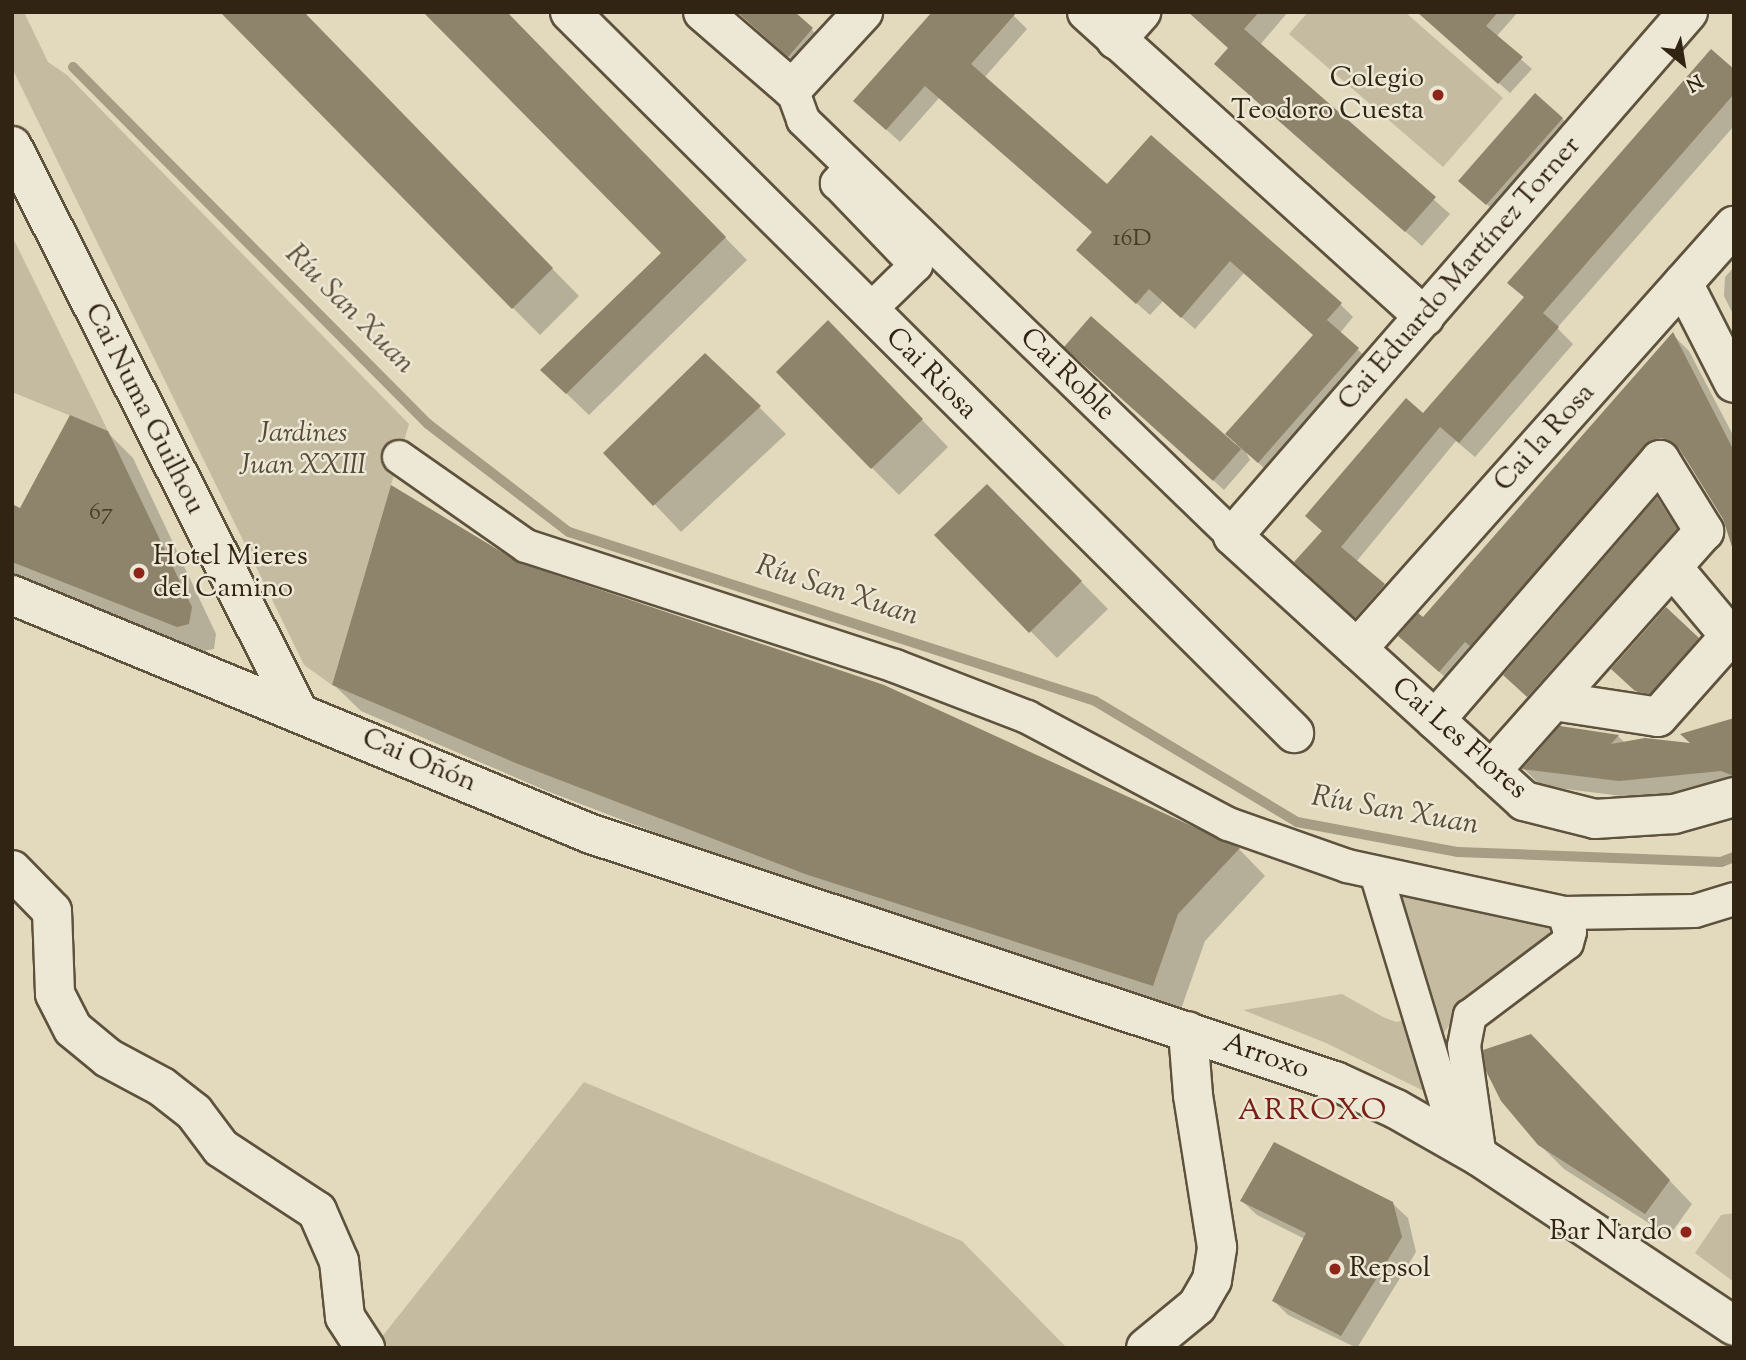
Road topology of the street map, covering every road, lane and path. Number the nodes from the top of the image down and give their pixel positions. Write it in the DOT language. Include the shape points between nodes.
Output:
graph roads {
  1 [pos="570,12"];
  2 [pos="703,12"];
  3 [pos="863,12"];
  4 [pos="1087,12"];
  5 [pos="1141,12"];
  6 [pos="1688,12"];
  7 [pos="1116,40"];
  8 [pos="792,89"];
  9 [pos="12,146"];
  10 [pos="892,206"];
  11 [pos="1734,226"];
  12 [pos="1683,283"];
  13 [pos="868,312"];
  14 [pos="1424,317"];
  15 [pos="1734,383"];
  16 [pos="399,457"];
  17 [pos="1233,536"];
  18 [pos="1672,567"];
  19 [pos="12,594"];
  20 [pos="1357,649"];
  21 [pos="1553,701"];
  22 [pos="297,709"];
  23 [pos="1430,715"];
  24 [pos="1294,733"];
  25 [pos="1491,771"];
  26 [pos="1734,797"];
  27 [pos="12,870"];
  28 [pos="1376,873"];
  29 [pos="1734,899"];
  30 [pos="1564,913"];
  31 [pos="830,916"];
  32 [pos="1188,1031"];
  33 [pos="1466,1149"];
  34 [pos="1734,1326"];
  35 [pos="365,1348"];
  36 [pos="1146,1348"];
  1 -- 13 [label="street, Cai Riosa"];
  2 -- 8 [label="street"];
  3 -- 8 [label="street"];
  4 -- 7 [label="street"];
  5 -- 7 [label="street"];
  6 -- 14 [label="street, Cai Eduardo Martínez Torner"];
  7 -- 14 [label="street"];
  8 -- 10 [label="street, Cai Roble" via="803,120"];
  9 -- 22 [label="street, Cai Numa Guilhou"];
  10 -- 13 [label="street" via="882,217 844,175 837,183 916,265"];
  10 -- 17 [label="street, Cai Roble"];
  11 -- 12 [label="street, Cai la Rosa"];
  12 -- 15 [label="street"];
  12 -- 20 [label="street, Cai la Rosa"];
  13 -- 24 [label="street, Cai Riosa"];
  14 -- 17 [label="street, Cai Eduardo Martínez Torner"];
  16 -- 28 [label="street" via="526,546 895,666 1027,718 1228,824"];
  17 -- 20 [label="street, Cai Roble"];
  18 -- 21 [label="street"];
  18 -- 21 [label="street" via="1730,636 1676,697 1658,717"];
  18 -- 23 [label="street" via="1704,531 1660,460"];
  19 -- 22 [label="street, Cai Oñón"];
  20 -- 23 [label="street, Cai Les Flores"];
  21 -- 25 [label="street"];
  22 -- 31 [label="street, Cai Oñón" via="591,834"];
  23 -- 25 [label="street, Cai Les Flores"];
  25 -- 26 [label="street, Cai Les Flores" via="1524,801 1595,819 1674,814"];
  27 -- 35 [label="street" via="52,911 55,994 73,1029 108,1058 162,1087 194,1112 222,1148 317,1211 339,1261 345,1317"];
  28 -- 30 [label="street"];
  28 -- 33 [label="street" via="1446,1103"];
  29 -- 30 [label="street" via="1695,911"];
  30 -- 33 [label="street" via="1570,932 1567,943 1469,1016 1464,1046"];
  31 -- 32 [label="street, Arroxo"];
  32 -- 33 [label="street, Arroxo" via="1335,1081"];
  32 -- 36 [label="street" via="1193,1095 1217,1247 1212,1280 1197,1306"];
  33 -- 34 [label="street, Arroxo"];
}
